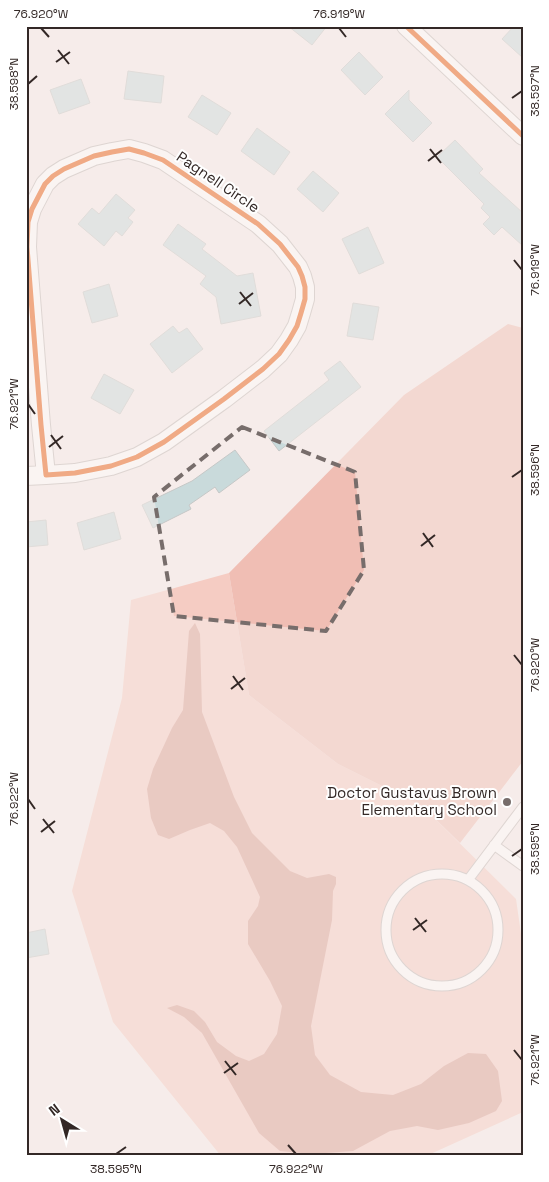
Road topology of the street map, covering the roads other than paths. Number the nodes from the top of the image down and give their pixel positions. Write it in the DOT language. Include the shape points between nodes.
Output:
graph roads {
  1 [pos="406,26"];
  2 [pos="523,136"];
  3 [pos="26,476"];
  4 [pos="46,476"];
  5 [pos="523,807"];
  6 [pos="494,845"];
  7 [pos="523,866"];
  8 [pos="468,880"];
  1 -- 2 [label="street"];
  3 -- 4 [label="street, Pagnell Circle"];
  4 -- 4 [label="street, Pagnell Circle" via="27,247 28,222 45,184 64,169 112,152 144,152 195,181 258,224 280,244 298,267 305,287 299,320 280,354 264,369 164,442 137,457 111,466"];
  5 -- 6 [label="lane"];
  6 -- 7 [label="lane"];
  6 -- 8 [label="lane"];
  8 -- 8 [label="lane" via="445,874 421,878 400,893 393,903 386,927 390,952 405,972 415,979 427,984 452,986 475,976 492,957 498,933 494,908 480,888"];
}
